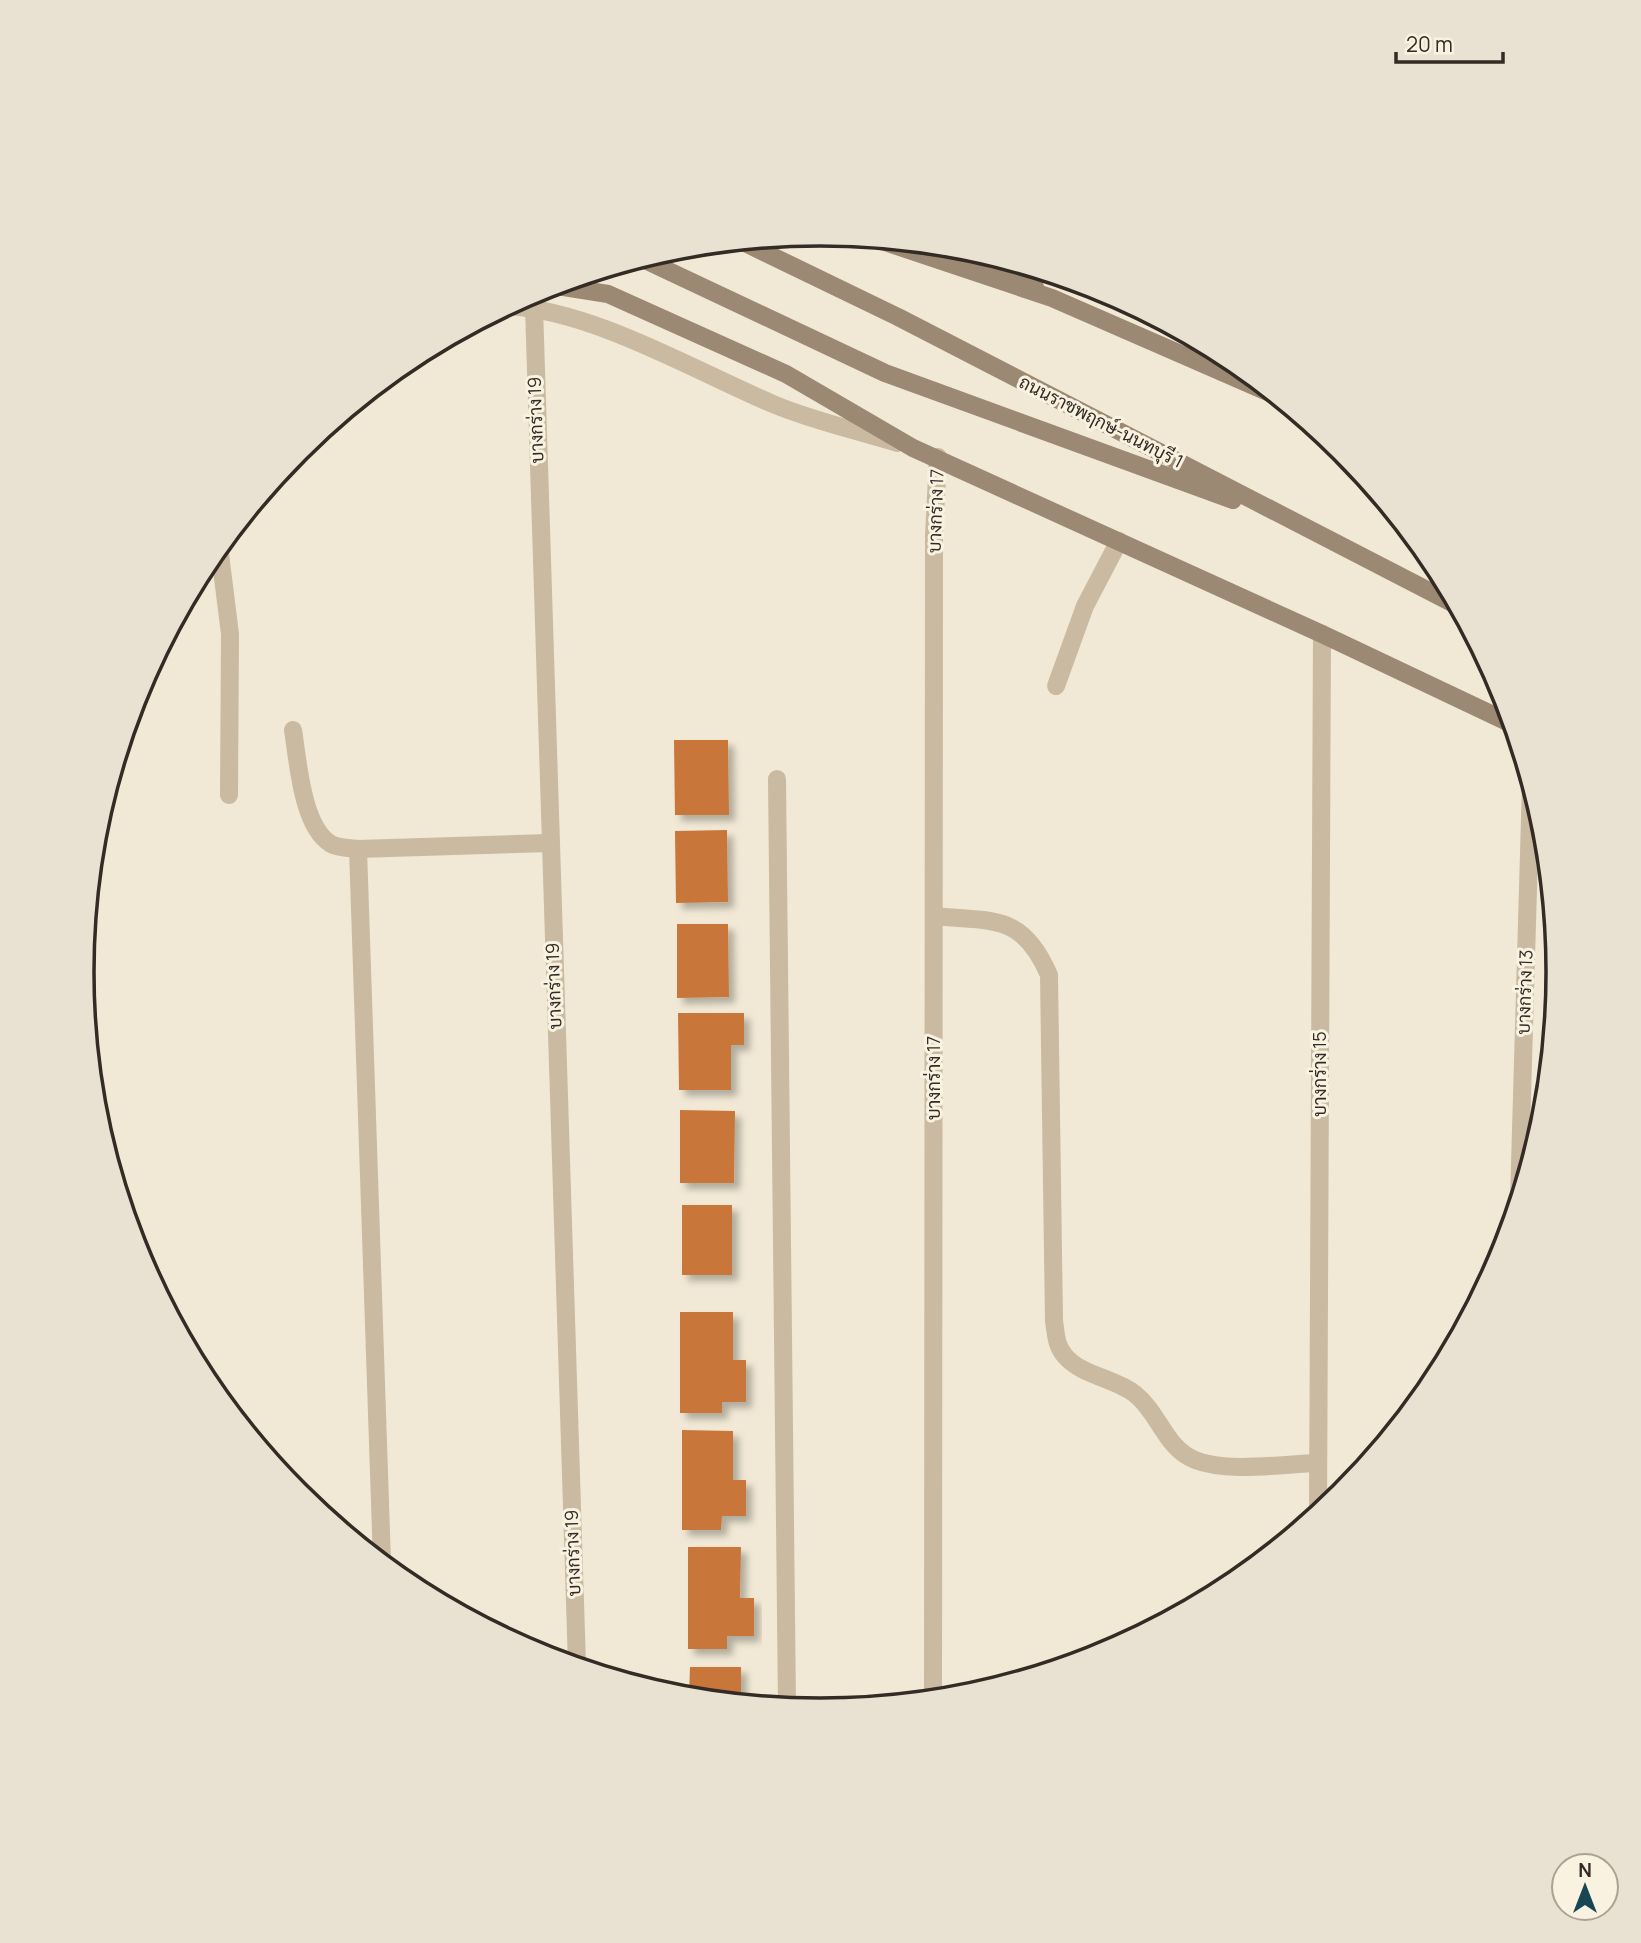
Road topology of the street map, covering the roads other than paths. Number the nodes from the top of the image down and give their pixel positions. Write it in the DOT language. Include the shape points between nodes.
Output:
graph roads {
  1 [pos="757,249"];
  2 [pos="915,252"];
  3 [pos="655,265"];
  4 [pos="1013,272"];
  5 [pos="587,284"];
  6 [pos="575,289"];
  7 [pos="608,294"];
  8 [pos="1052,298"];
  9 [pos="530,307"];
  10 [pos="534,307"];
  11 [pos="1240,380"];
  12 [pos="913,448"];
  13 [pos="938,457"];
  14 [pos="1305,527"];
  15 [pos="1119,541"];
  16 [pos="221,562"];
  17 [pos="1443,598"];
  18 [pos="1322,634"];
  19 [pos="1056,685"];
  20 [pos="1501,719"];
  21 [pos="293,730"];
  22 [pos="777,779"];
  23 [pos="229,795"];
  24 [pos="1530,818"];
  25 [pos="549,843"];
  26 [pos="358,849"];
  27 [pos="934,916"];
  28 [pos="1520,1166"];
  29 [pos="1318,1463"];
  30 [pos="1318,1500"];
  31 [pos="382,1549"];
  32 [pos="577,1655"];
  33 [pos="933,1688"];
  34 [pos="788,1697"];
  1 -- 14 [label="main road, ถนนราชพฤกษ์-นนทบุรี 1"];
  2 -- 8 [label="main road"];
  3 -- 14 [label="main road" via="885,373"];
  4 -- 8 [label="main road"];
  5 -- 7 [label="main road"];
  6 -- 7 [label="main road"];
  7 -- 12 [label="main road" via="786,374"];
  8 -- 11 [label="main road"];
  9 -- 10 [label="street"];
  10 -- 12 [label="street" via="600,328 777,406"];
  10 -- 25 [label="street, บางกร่าง 19"];
  12 -- 13 [label="main road"];
  13 -- 15 [label="main road"];
  13 -- 27 [label="street, บางกร่าง 17" via="933,536"];
  14 -- 17 [label="main road, ถนนราชพฤกษ์-นนทบุรี 1"];
  15 -- 18 [label="main road"];
  15 -- 19 [label="street" via="1085,606"];
  16 -- 23 [label="street" via="230,634"];
  18 -- 20 [label="main road"];
  18 -- 29 [label="street, บางกร่าง 15"];
  21 -- 26 [label="street" via="312,822 333,846"];
  22 -- 34 [label="street"];
  24 -- 28 [label="street, บางกร่าง 13"];
  25 -- 26 [label="street"];
  25 -- 32 [label="street, บางกร่าง 19"];
  26 -- 31 [label="street"];
  27 -- 29 [label="street" via="1001,923 1020,931 1037,947 1049,975 1058,1346 1067,1358 1135,1394 1157,1415 1171,1443 1198,1461 1221,1466"];
  27 -- 33 [label="street, บางกร่าง 17"];
  29 -- 30 [label="street, บางกร่าง 15"];
}
